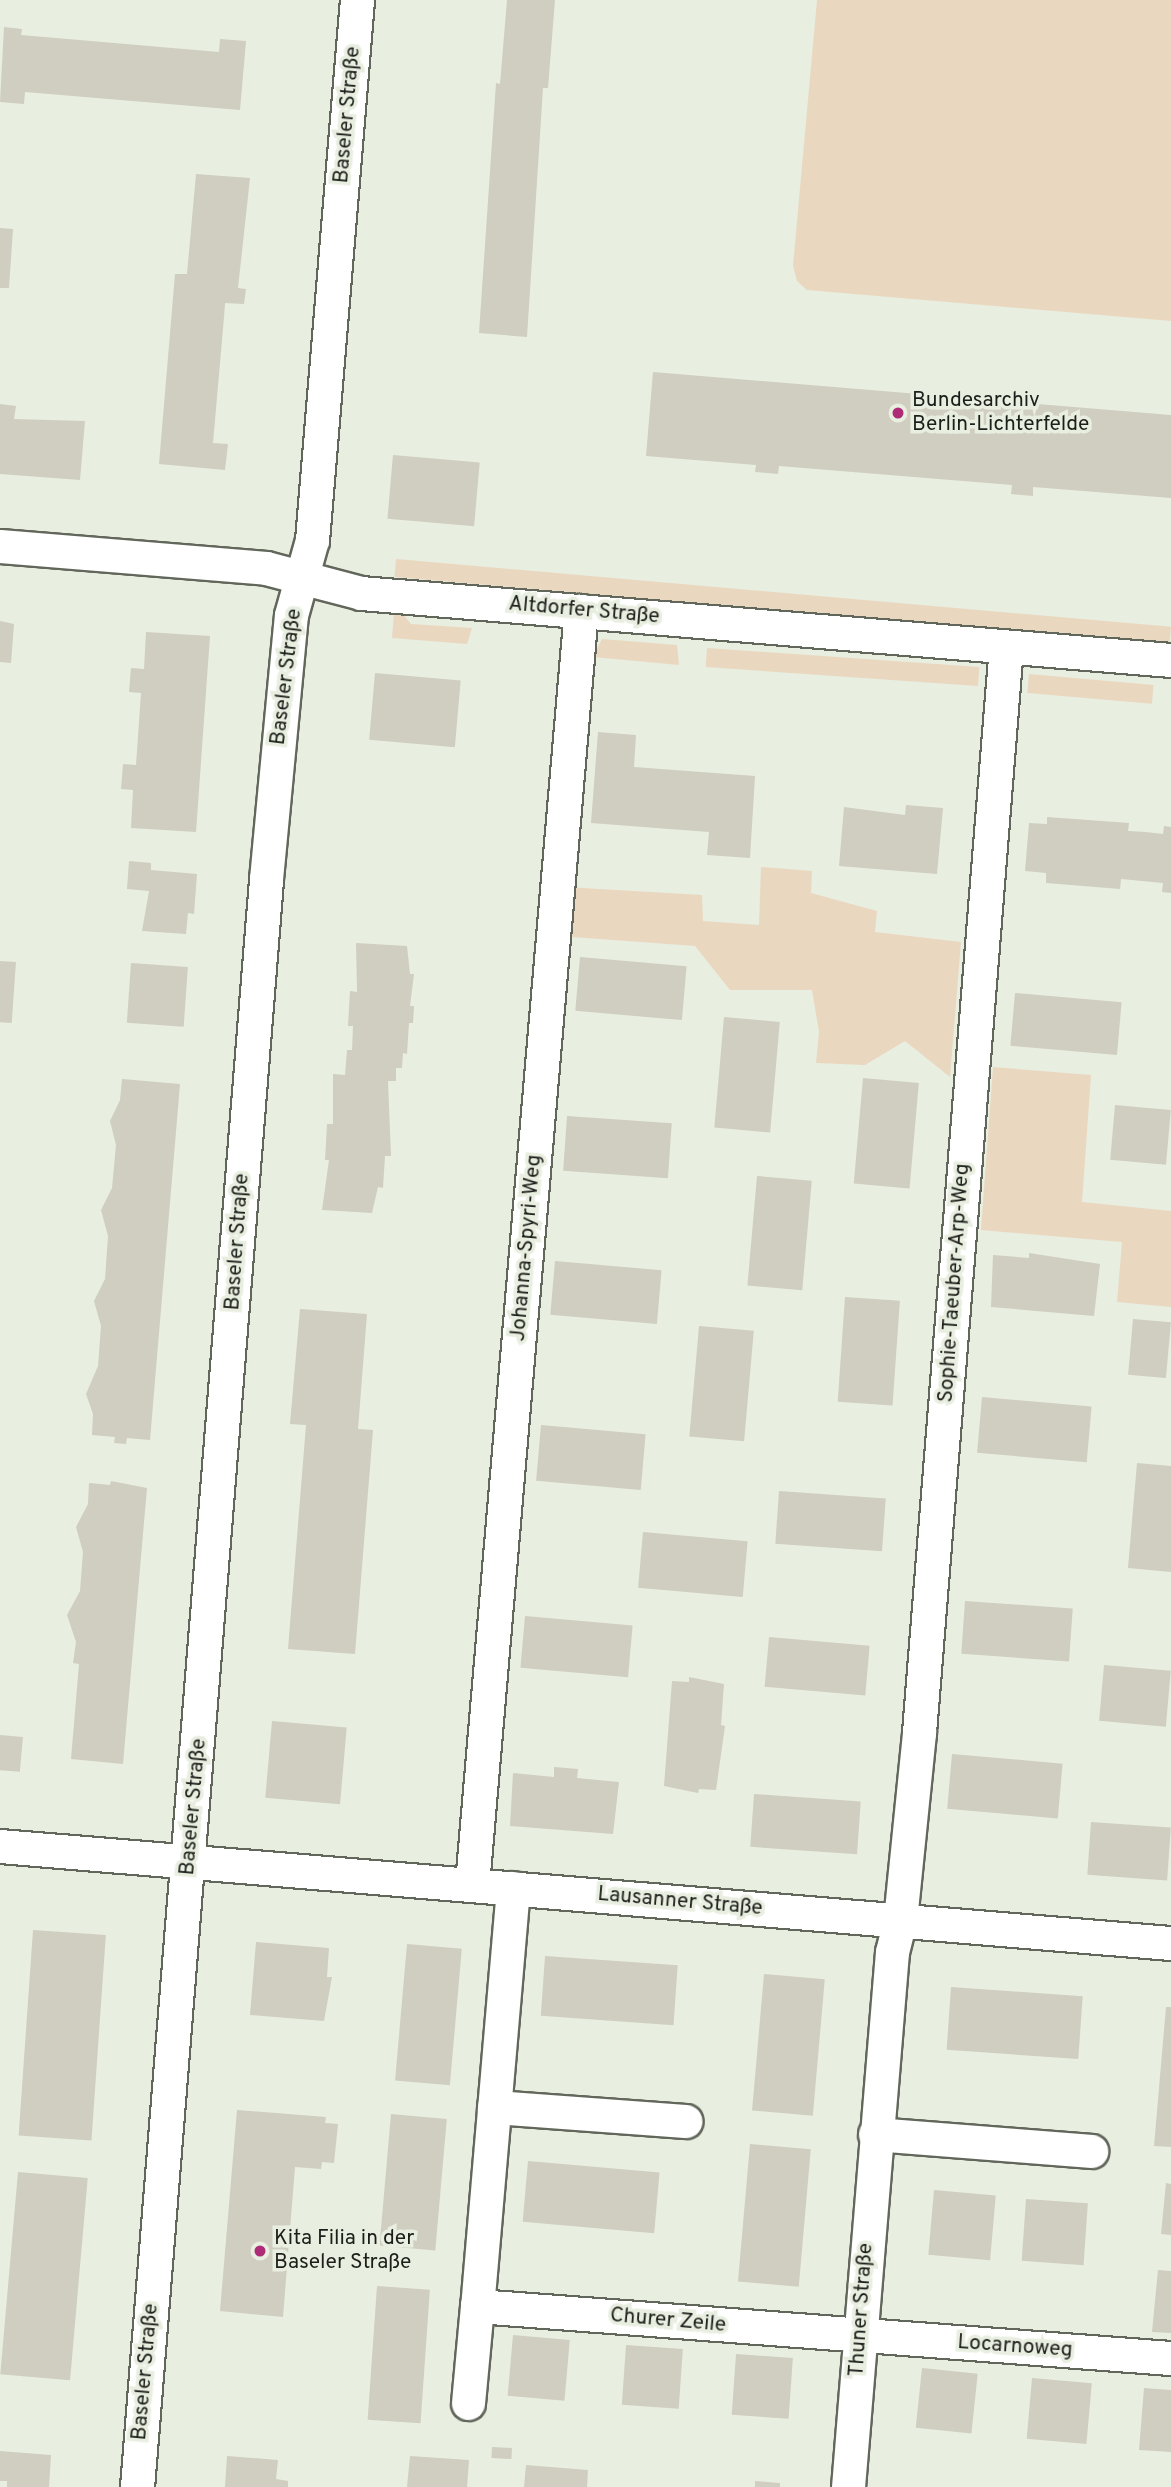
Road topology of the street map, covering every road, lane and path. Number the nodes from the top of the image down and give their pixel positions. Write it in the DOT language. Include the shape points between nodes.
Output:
graph roads {
  1 [pos="357,0"];
  2 [pos="0,546"];
  3 [pos="303,575"];
  4 [pos="581,611"];
  5 [pos="1006,647"];
  6 [pos="1171,660"];
  7 [pos="0,1846"];
  8 [pos="190,1861"];
  9 [pos="472,1884"];
  10 [pos="513,1888"];
  11 [pos="900,1920"];
  12 [pos="1171,1943"];
  13 [pos="494,2107"];
  14 [pos="685,2121"];
  15 [pos="875,2134"];
  16 [pos="1091,2151"];
  17 [pos="477,2306"];
  18 [pos="860,2335"];
  19 [pos="1171,2358"];
  20 [pos="468,2403"];
  21 [pos="137,2487"];
  22 [pos="848,2487"];
  1 -- 3 [label="street, Baseler Straße" via="312,540"];
  2 -- 3 [label="street, Altdorfer Straße"];
  3 -- 4 [label="street, Altdorfer Straße" via="361,593"];
  3 -- 8 [label="street, Baseler Straße" via="291,615 266,879"];
  4 -- 5 [label="street, Altdorfer Straße"];
  4 -- 9 [label="street, Johanna-Spyri-Weg"];
  5 -- 6 [label="street, Altdorfer Straße"];
  5 -- 11 [label="street, Sophie-Taeuber-Arp-Weg"];
  7 -- 8 [label="street, Lausanner Straße"];
  8 -- 9 [label="street, Lausanner Straße"];
  8 -- 21 [label="street, Baseler Straße"];
  9 -- 10 [label="street, Lausanner Straße"];
  10 -- 11 [label="street, Lausanner Straße"];
  10 -- 13 [label="street"];
  11 -- 12 [label="street, Lausanner Straße"];
  11 -- 15 [label="street, Thuner Straße" via="892,1952"];
  13 -- 14 [label="street"];
  13 -- 17 [label="street"];
  15 -- 16 [label="street"];
  15 -- 18 [label="street, Thuner Straße"];
  17 -- 18 [label="street, Churer Zeile"];
  17 -- 20 [label="street"];
  18 -- 19 [label="street, Locarnoweg"];
  18 -- 22 [label="street, Thuner Straße"];
}
